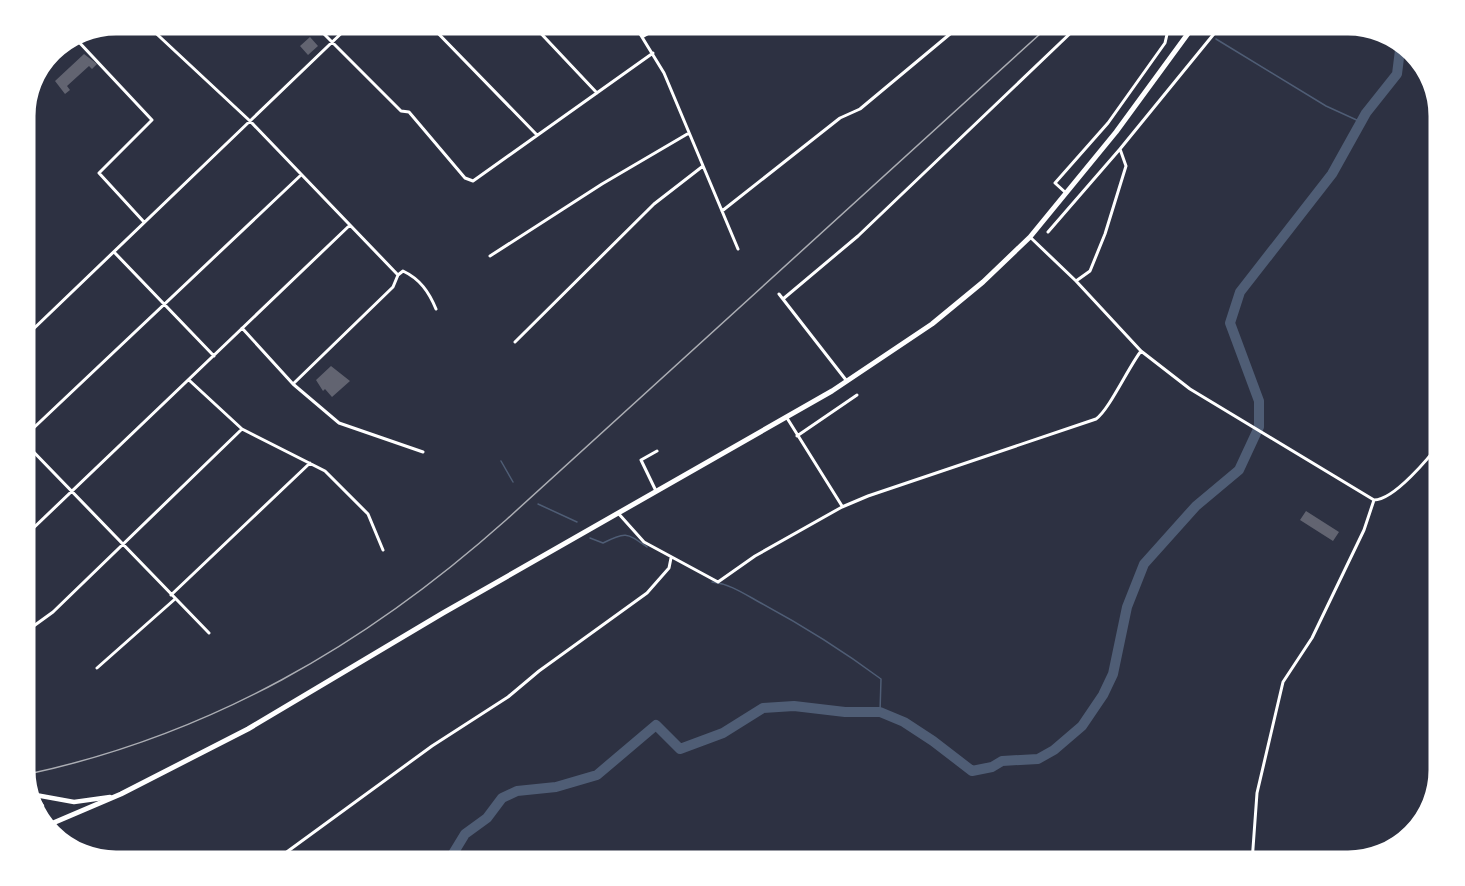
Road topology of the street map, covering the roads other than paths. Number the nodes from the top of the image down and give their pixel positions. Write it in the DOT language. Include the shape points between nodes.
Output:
graph roads {
  1 [pos="157,34"];
  2 [pos="324,34"];
  3 [pos="340,34"];
  4 [pos="439,34"];
  5 [pos="541,34"];
  6 [pos="646,34"];
  7 [pos="950,34"];
  8 [pos="1070,34"];
  9 [pos="1167,34"];
  10 [pos="1189,34"];
  11 [pos="1214,34"];
  12 [pos="642,36"];
  13 [pos="332,42"];
  14 [pos="80,43"];
  15 [pos="653,53"];
  16 [pos="597,93"];
  17 [pos="250,121"];
  18 [pos="689,133"];
  19 [pos="537,135"];
  20 [pos="1120,149"];
  21 [pos="703,166"];
  22 [pos="301,175"];
  23 [pos="1066,193"];
  24 [pos="722,211"];
  25 [pos="144,222"];
  26 [pos="350,225"];
  27 [pos="1048,232"];
  28 [pos="1030,237"];
  29 [pos="738,249"];
  30 [pos="114,252"];
  31 [pos="490,255"];
  32 [pos="398,275"];
  33 [pos="1076,281"];
  34 [pos="779,294"];
  35 [pos="783,299"];
  36 [pos="165,305"];
  37 [pos="436,309"];
  38 [pos="35,327"];
  39 [pos="242,328"];
  40 [pos="515,342"];
  41 [pos="1141,351"];
  42 [pos="214,356"];
  43 [pos="190,381"];
  44 [pos="847,382"];
  45 [pos="292,384"];
  46 [pos="857,395"];
  47 [pos="786,416"];
  48 [pos="35,427"];
  49 [pos="242,429"];
  50 [pos="797,436"];
  51 [pos="657,451"];
  52 [pos="423,452"];
  53 [pos="35,454"];
  54 [pos="1430,454"];
  55 [pos="310,463"];
  56 [pos="656,491"];
  57 [pos="71,492"];
  58 [pos="1374,500"];
  59 [pos="842,507"];
  60 [pos="618,513"];
  61 [pos="35,526"];
  62 [pos="121,544"];
  63 [pos="383,550"];
  64 [pos="671,558"];
  65 [pos="171,595"];
  66 [pos="175,599"];
  67 [pos="35,625"];
  68 [pos="209,633"];
  69 [pos="97,668"];
  70 [pos="122,795"];
  71 [pos="39,796"];
  72 [pos="54,823"];
  73 [pos="287,852"];
  74 [pos="1253,852"];
  1 -- 17 [label="street"];
  2 -- 13 [label="street"];
  3 -- 13 [label="street"];
  4 -- 19 [label="street"];
  5 -- 16 [label="street"];
  6 -- 12 [label="street"];
  7 -- 24 [label="street" via="860,109 840,118"];
  8 -- 35 [label="street" via="858,236"];
  9 -- 23 [label="street" via="1165,43 1108,123 1056,183"];
  10 -- 23 [label="main road"];
  11 -- 20 [label="street"];
  12 -- 15 [label="street"];
  13 -- 17 [label="street"];
  13 -- 19 [label="street" via="401,111 409,112 465,178 477,180"];
  14 -- 25 [label="street" via="152,120 99,173"];
  15 -- 16 [label="street"];
  15 -- 18 [label="street"];
  16 -- 19 [label="street"];
  17 -- 22 [label="street"];
  17 -- 25 [label="street"];
  18 -- 21 [label="street"];
  18 -- 31 [label="street"];
  20 -- 27 [label="street"];
  20 -- 33 [label="street" via="1126,166 1105,234 1090,271"];
  21 -- 24 [label="street"];
  21 -- 40 [label="street" via="654,204"];
  22 -- 26 [label="street"];
  22 -- 36 [label="street"];
  23 -- 28 [label="main road"];
  24 -- 29 [label="street"];
  25 -- 30 [label="street"];
  26 -- 32 [label="street"];
  26 -- 39 [label="street"];
  28 -- 33 [label="street"];
  28 -- 44 [label="main road" via="932,324"];
  30 -- 36 [label="street"];
  30 -- 38 [label="street"];
  32 -- 37 [label="street" via="403,271 412,275 430,294"];
  32 -- 45 [label="street" via="393,287"];
  33 -- 41 [label="street"];
  34 -- 35 [label="street"];
  35 -- 44 [label="street"];
  36 -- 42 [label="street"];
  36 -- 48 [label="street"];
  39 -- 42 [label="street"];
  39 -- 45 [label="street"];
  41 -- 58 [label="street" via="1190,389"];
  41 -- 59 [label="street" via="1108,407 1096,419 901,483"];
  42 -- 43 [label="street"];
  43 -- 49 [label="street"];
  43 -- 57 [label="street"];
  44 -- 47 [label="main road"];
  45 -- 52 [label="street" via="339,423"];
  46 -- 50 [label="street"];
  47 -- 50 [label="street"];
  47 -- 56 [label="main road"];
  49 -- 55 [label="street"];
  49 -- 62 [label="street"];
  50 -- 59 [label="street"];
  51 -- 56 [label="street" via="641,460"];
  53 -- 57 [label="street"];
  54 -- 58 [label="street" via="1389,495"];
  55 -- 63 [label="street" via="325,471 368,514"];
  55 -- 65 [label="street"];
  56 -- 60 [label="main road"];
  57 -- 61 [label="street"];
  57 -- 62 [label="street"];
  58 -- 74 [label="street" via="1364,530 1312,638 1283,682 1257,793"];
  59 -- 64 [label="street" via="755,556 718,582"];
  60 -- 64 [label="street" via="644,542"];
  60 -- 70 [label="main road" via="248,729"];
  62 -- 65 [label="street"];
  62 -- 67 [label="street"];
  64 -- 73 [label="street" via="669,568 646,593 508,697"];
  65 -- 66 [label="street"];
  66 -- 68 [label="street"];
  66 -- 69 [label="street"];
  70 -- 71 [label="main road" via="81,802"];
  70 -- 72 [label="main road"];
}
